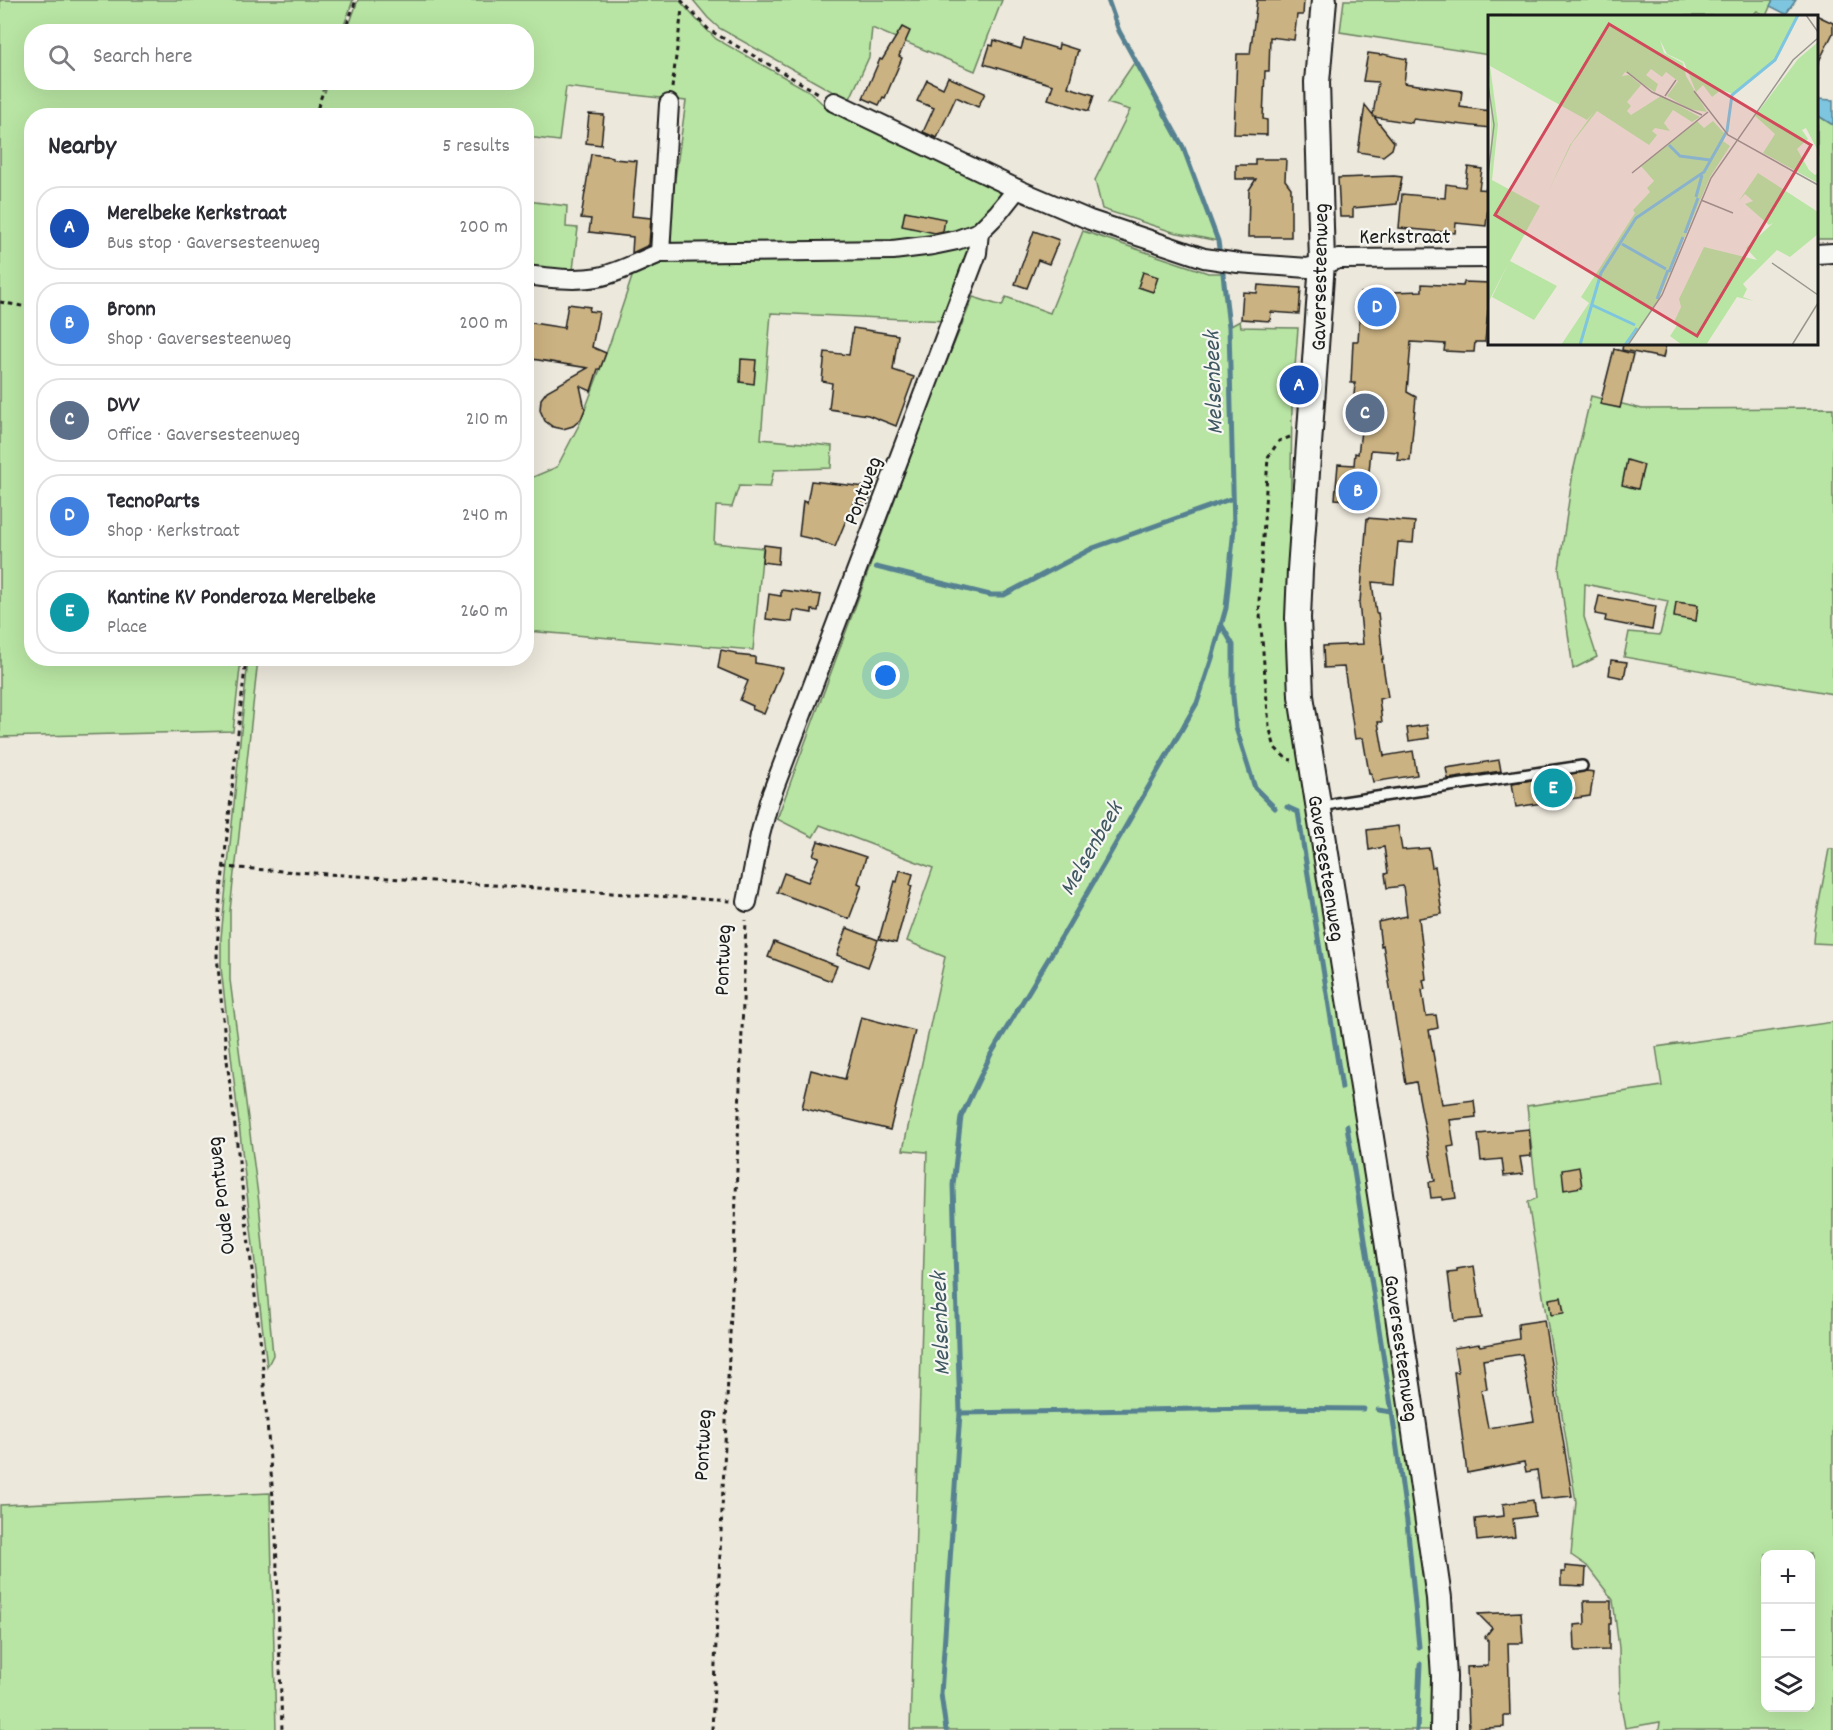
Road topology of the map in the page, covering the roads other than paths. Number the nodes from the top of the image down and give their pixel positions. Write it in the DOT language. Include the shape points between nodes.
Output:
graph roads {
  1 [pos="1324,0"];
  2 [pos="834,102"];
  3 [pos="669,104"];
  4 [pos="1017,189"];
  5 [pos="979,232"];
  6 [pos="660,253"];
  7 [pos="1488,258"];
  8 [pos="1322,263"];
  9 [pos="534,276"];
  10 [pos="1582,766"];
  11 [pos="1318,808"];
  12 [pos="747,902"];
  13 [pos="1443,1730"];
  1 -- 8 [label="street, Gaversesteenweg" via="1317,82"];
  2 -- 4 [label="street"];
  3 -- 6 [label="street"];
  4 -- 5 [label="street"];
  4 -- 8 [label="street" via="1090,220 1204,258 1308,268"];
  5 -- 6 [label="street" via="957,240 893,250"];
  5 -- 12 [label="street, Pontweg" via="977,253 769,801"];
  6 -- 9 [label="street" via="598,277"];
  7 -- 8 [label="street, Kerkstraat" via="1339,259"];
  8 -- 11 [label="street, Gaversesteenweg" via="1298,629 1301,696"];
  10 -- 11 [label="lane"];
  11 -- 13 [label="street, Gaversesteenweg" via="1439,1598"];
}
